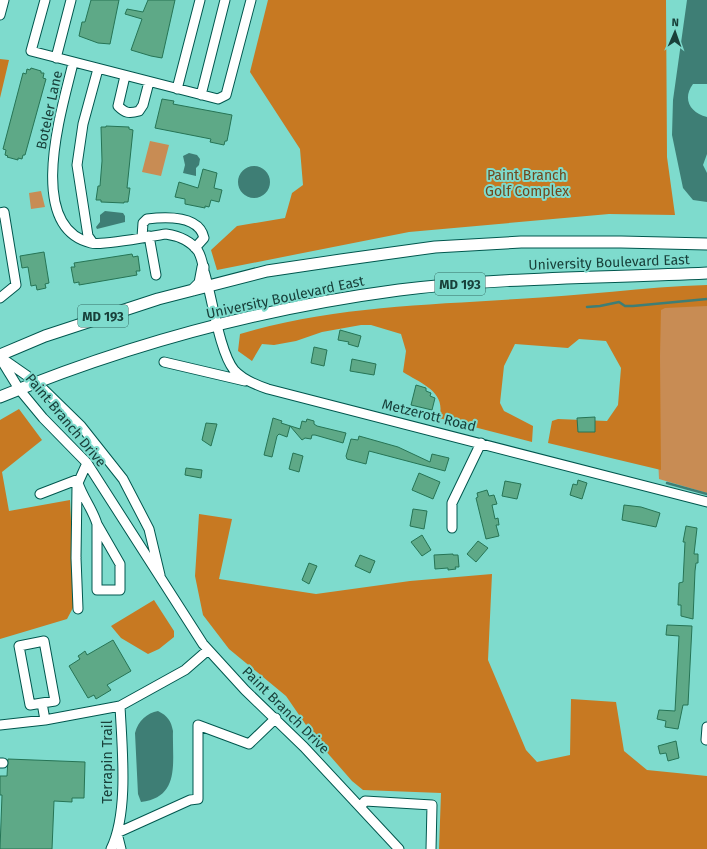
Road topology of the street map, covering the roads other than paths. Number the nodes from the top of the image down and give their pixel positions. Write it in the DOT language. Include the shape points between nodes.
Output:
graph roads {
  1 [pos="4,0"];
  2 [pos="45,0"];
  3 [pos="71,0"];
  4 [pos="200,0"];
  5 [pos="225,0"];
  6 [pos="251,0"];
  7 [pos="0,15"];
  8 [pos="56,58"];
  9 [pos="73,63"];
  10 [pos="98,69"];
  11 [pos="125,76"];
  12 [pos="149,82"];
  13 [pos="177,89"];
  14 [pos="201,95"];
  15 [pos="0,213"];
  16 [pos="146,237"];
  17 [pos="93,244"];
  18 [pos="707,244"];
  19 [pos="195,248"];
  20 [pos="203,267"];
  21 [pos="707,273"];
  22 [pos="156,275"];
  23 [pos="209,285"];
  24 [pos="192,290"];
  25 [pos="0,298"];
  26 [pos="217,326"];
  27 [pos="0,357"];
  28 [pos="164,362"];
  29 [pos="36,382"];
  30 [pos="248,382"];
  31 [pos="19,389"];
  32 [pos="0,397"];
  33 [pos="481,443"];
  34 [pos="87,463"];
  35 [pos="78,481"];
  36 [pos="40,494"];
  37 [pos="707,502"];
  38 [pos="97,524"];
  39 [pos="452,528"];
  40 [pos="162,582"];
  41 [pos="78,609"];
  42 [pos="208,650"];
  43 [pos="42,703"];
  44 [pos="120,706"];
  45 [pos="276,718"];
  46 [pos="45,720"];
  47 [pos="0,725"];
  48 [pos="707,727"];
  49 [pos="706,740"];
  50 [pos="360,807"];
  51 [pos="117,832"];
  52 [pos="111,849"];
  53 [pos="121,849"];
  54 [pos="399,849"];
  55 [pos="431,849"];
  1 -- 7 [label="street"];
  2 -- 8 [label="street" via="31,51"];
  3 -- 8 [label="street, Boteler Lane"];
  4 -- 13 [label="street"];
  5 -- 14 [label="street"];
  6 -- 14 [label="street" via="226,95 218,99"];
  8 -- 9 [label="street, Boteler Lane"];
  9 -- 10 [label="street"];
  9 -- 17 [label="street, Boteler Lane" via="56,134 52,177 57,209 65,227 74,236"];
  10 -- 11 [label="street"];
  10 -- 17 [label="street" via="83,124 77,165 88,236"];
  11 -- 12 [label="street"];
  11 -- 12 [label="street" via="118,106 130,113 139,111 143,105"];
  12 -- 13 [label="street"];
  13 -- 14 [label="street"];
  15 -- 25 [label="street" via="4,212 16,285"];
  16 -- 17 [label="street"];
  16 -- 19 [label="street" via="166,234 178,236"];
  16 -- 19 [label="street" via="143,223 147,219 175,218 192,224 202,232 204,238"];
  16 -- 22 [label="street"];
  18 -- 23 [label="main road, University Boulevard East / MD 193" via="520,242 435,247 267,271"];
  19 -- 20 [label="street"];
  20 -- 23 [label="street"];
  20 -- 24 [label="main road" via="200,283"];
  21 -- 26 [label="main road, University Boulevard East / MD 193" via="538,280 400,290 328,300"];
  23 -- 24 [label="main road, University Boulevard East / MD 193"];
  23 -- 26 [label="street, Metzerott Road"];
  24 -- 27 [label="main road, University Boulevard East / MD 193" via="94,318 32,341"];
  26 -- 29 [label="main road, University Boulevard East / MD 193"];
  26 -- 30 [label="street, Metzerott Road" via="231,365"];
  27 -- 29 [label="street, Paint Branch Drive"];
  27 -- 31 [label="street, Paint Branch Drive"];
  28 -- 30 [label="street"];
  29 -- 31 [label="main road, University Boulevard East / MD 193"];
  29 -- 40 [label="street, Paint Branch Drive" via="81,426 123,479 149,528"];
  30 -- 33 [label="street, Metzerott Road"];
  31 -- 32 [label="main road, University Boulevard East / MD 193"];
  31 -- 34 [label="street, Paint Branch Drive"];
  33 -- 37 [label="street, Metzerott Road"];
  33 -- 39 [label="street" via="452,503"];
  34 -- 35 [label="street"];
  34 -- 40 [label="street, Paint Branch Drive"];
  35 -- 36 [label="street"];
  35 -- 38 [label="street" via="81,494"];
  35 -- 41 [label="street"];
  38 -- 38 [label="street" via="97,590 120,590 120,564"];
  40 -- 42 [label="street, Paint Branch Drive"];
  42 -- 44 [label="street, Terrapin Trail" via="185,670"];
  42 -- 45 [label="street, Paint Branch Drive" via="245,690"];
  43 -- 43 [label="street" via="55,701 44,641 19,646 30,705"];
  43 -- 46 [label="street"];
  44 -- 46 [label="street"];
  44 -- 51 [label="street, Terrapin Trail" via="122,796"];
  45 -- 50 [label="street, Paint Branch Drive"];
  45 -- 51 [label="street" via="249,744 198,725 198,799 190,800"];
  46 -- 47 [label="street"];
  48 -- 49 [label="street"];
  50 -- 54 [label="street, Paint Branch Drive"];
  50 -- 55 [label="street" via="365,801 432,805"];
  51 -- 52 [label="street, Terrapin Trail"];
  51 -- 53 [label="street"];
}
